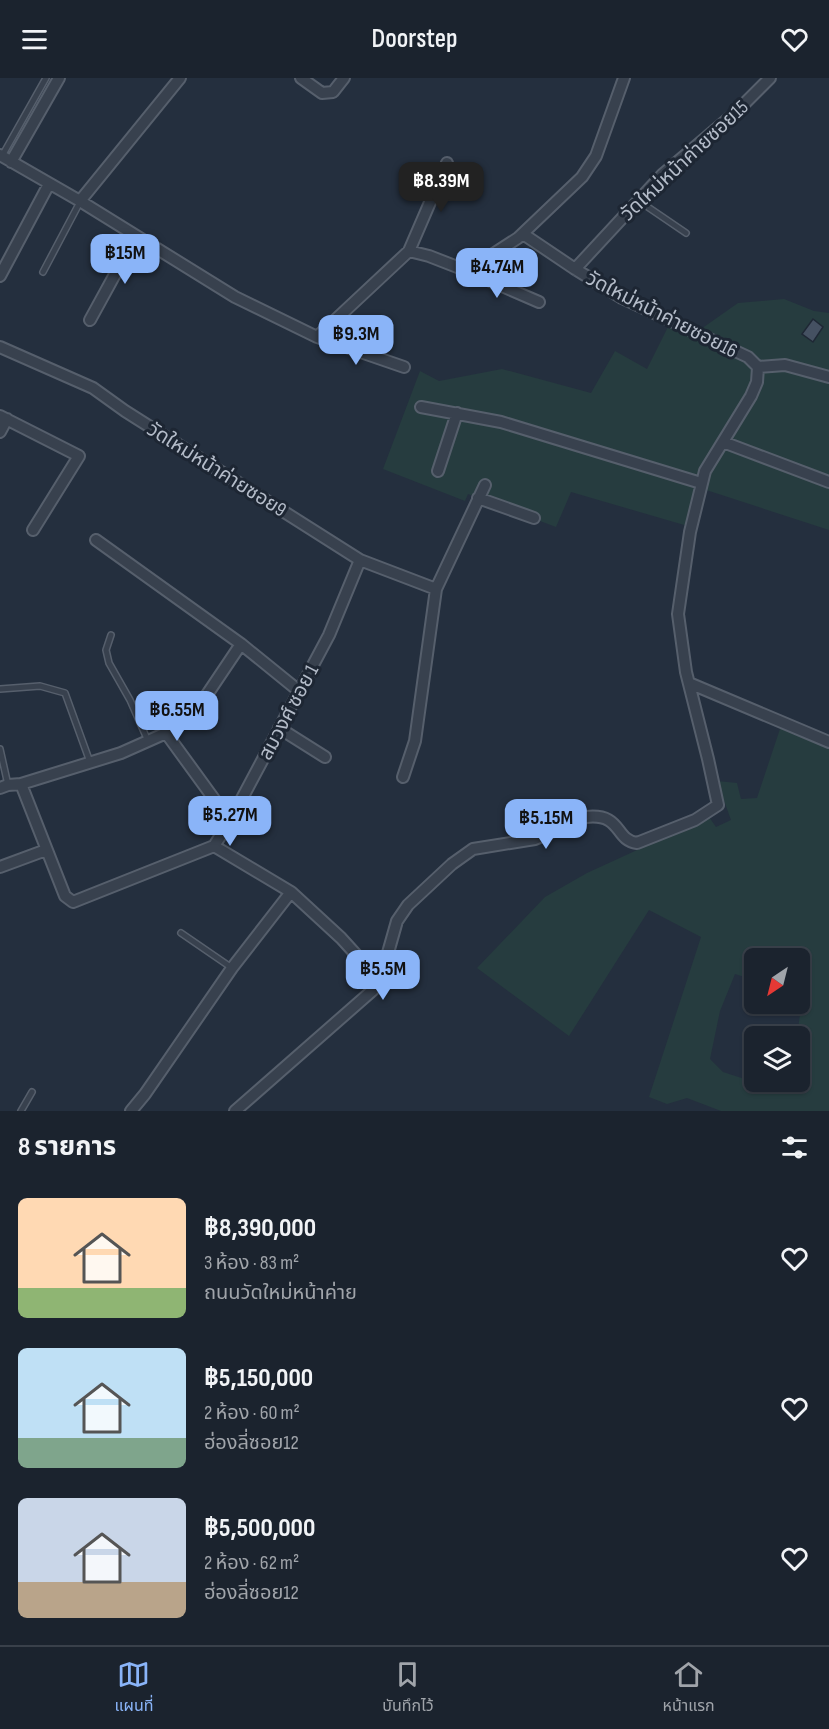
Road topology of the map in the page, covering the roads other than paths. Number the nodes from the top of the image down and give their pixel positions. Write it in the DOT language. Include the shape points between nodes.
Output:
graph roads {
  1 [pos="46,78"];
  2 [pos="59,78"];
  3 [pos="180,78"];
  4 [pos="301,78"];
  5 [pos="344,78"];
  6 [pos="624,78"];
  7 [pos="770,78"];
  8 [pos="4,158"];
  9 [pos="447,163"];
  10 [pos="49,184"];
  11 [pos="637,200"];
  12 [pos="81,201"];
  13 [pos="686,233"];
  14 [pos="523,234"];
  15 [pos="136,236"];
  16 [pos="409,251"];
  17 [pos="575,269"];
  18 [pos="465,270"];
  19 [pos="43,272"];
  20 [pos="0,276"];
  21 [pos="539,302"];
  22 [pos="90,320"];
  23 [pos="317,337"];
  24 [pos="0,347"];
  25 [pos="404,367"];
  26 [pos="758,367"];
  27 [pos="829,377"];
  28 [pos="421,407"];
  29 [pos="457,413"];
  30 [pos="3,417"];
  31 [pos="0,432"];
  32 [pos="723,442"];
  33 [pos="438,471"];
  34 [pos="829,482"];
  35 [pos="701,483"];
  36 [pos="485,484"];
  37 [pos="478,498"];
  38 [pos="534,518"];
  39 [pos="33,530"];
  40 [pos="96,540"];
  41 [pos="360,560"];
  42 [pos="436,589"];
  43 [pos="111,635"];
  44 [pos="241,644"];
  45 [pos="689,683"];
  46 [pos="0,689"];
  47 [pos="299,691"];
  48 [pos="279,728"];
  49 [pos="166,733"];
  50 [pos="149,742"];
  51 [pos="829,742"];
  52 [pos="0,749"];
  53 [pos="325,757"];
  54 [pos="90,762"];
  55 [pos="403,777"];
  56 [pos="21,784"];
  57 [pos="4,786"];
  58 [pos="230,821"];
  59 [pos="214,846"];
  60 [pos="46,849"];
  61 [pos="0,867"];
  62 [pos="291,892"];
  63 [pos="181,933"];
  64 [pos="232,968"];
  65 [pos="380,981"];
  66 [pos="32,1092"];
  67 [pos="21,1111"];
  68 [pos="131,1111"];
  69 [pos="236,1111"];
  1 -- 8 [label="lane"];
  2 -- 8 [label="street"];
  3 -- 12 [label="street"];
  4 -- 5 [label="street" via="321,93 333,92"];
  6 -- 14 [label="street" via="596,156 582,177"];
  7 -- 11 [label="street, วัดใหม่หน้าค่ายซอย15"];
  8 -- 10 [label="street"];
  9 -- 16 [label="street"];
  10 -- 12 [label="street"];
  10 -- 20 [label="street"];
  11 -- 13 [label="lane"];
  11 -- 17 [label="street, วัดใหม่หน้าค่ายซอย15"];
  12 -- 15 [label="street"];
  12 -- 19 [label="lane"];
  14 -- 17 [label="street, วัดใหม่หน้าค่ายซอย16"];
  14 -- 18 [label="street"];
  15 -- 22 [label="street"];
  15 -- 23 [label="street" via="236,297"];
  16 -- 18 [label="street"];
  16 -- 23 [label="street"];
  17 -- 26 [label="street, วัดใหม่หน้าค่ายซอย16" via="622,298 748,357"];
  18 -- 21 [label="street"];
  23 -- 25 [label="street"];
  24 -- 41 [label="street, วัดใหม่หน้าค่ายซอย9" via="93,388"];
  26 -- 27 [label="street" via="785,365"];
  26 -- 32 [label="street, วัดใหม่หน้าค่ายซอย16" via="757,382"];
  28 -- 29 [label="street"];
  29 -- 33 [label="street"];
  29 -- 35 [label="street" via="501,422"];
  30 -- 31 [label="street"];
  30 -- 39 [label="street" via="79,456"];
  32 -- 34 [label="street"];
  32 -- 35 [label="street, วัดใหม่หน้าค่ายซอย16"];
  35 -- 45 [label="street, วัดใหม่หน้าค่ายซอย16" via="683,568 678,614"];
  36 -- 37 [label="street"];
  37 -- 38 [label="street"];
  37 -- 42 [label="street"];
  40 -- 44 [label="street"];
  41 -- 42 [label="street, วัดใหม่หน้าค่ายซอย9"];
  41 -- 47 [label="street, สมวงศ์ ซอย 1" via="329,635"];
  42 -- 55 [label="street" via="416,741"];
  43 -- 50 [label="lane" via="106,650 109,663"];
  44 -- 47 [label="street"];
  44 -- 49 [label="street" via="194,714"];
  45 -- 51 [label="street"];
  45 -- 65 [label="street, วัดใหม่หน้าค่ายซอย16" via="718,805 695,820 637,843 628,840 603,816 586,817 535,838 472,849 408,905 397,921"];
  46 -- 54 [label="lane" via="40,686 65,693"];
  47 -- 48 [label="street, สมวงศ์ ซอย 1"];
  48 -- 53 [label="street"];
  48 -- 58 [label="street, สมวงศ์ ซอย 1"];
  49 -- 50 [label="street"];
  49 -- 58 [label="street"];
  50 -- 54 [label="street"];
  52 -- 57 [label="lane"];
  54 -- 56 [label="street"];
  56 -- 57 [label="street"];
  56 -- 60 [label="street"];
  58 -- 59 [label="street, สมวงศ์ ซอย 1"];
  59 -- 60 [label="street" via="73,902 65,896"];
  59 -- 62 [label="street"];
  60 -- 61 [label="street"];
  62 -- 64 [label="street"];
  62 -- 65 [label="street"];
  63 -- 64 [label="lane"];
  64 -- 68 [label="street"];
  65 -- 69 [label="street" via="359,1005"];
  66 -- 67 [label="lane"];
}
